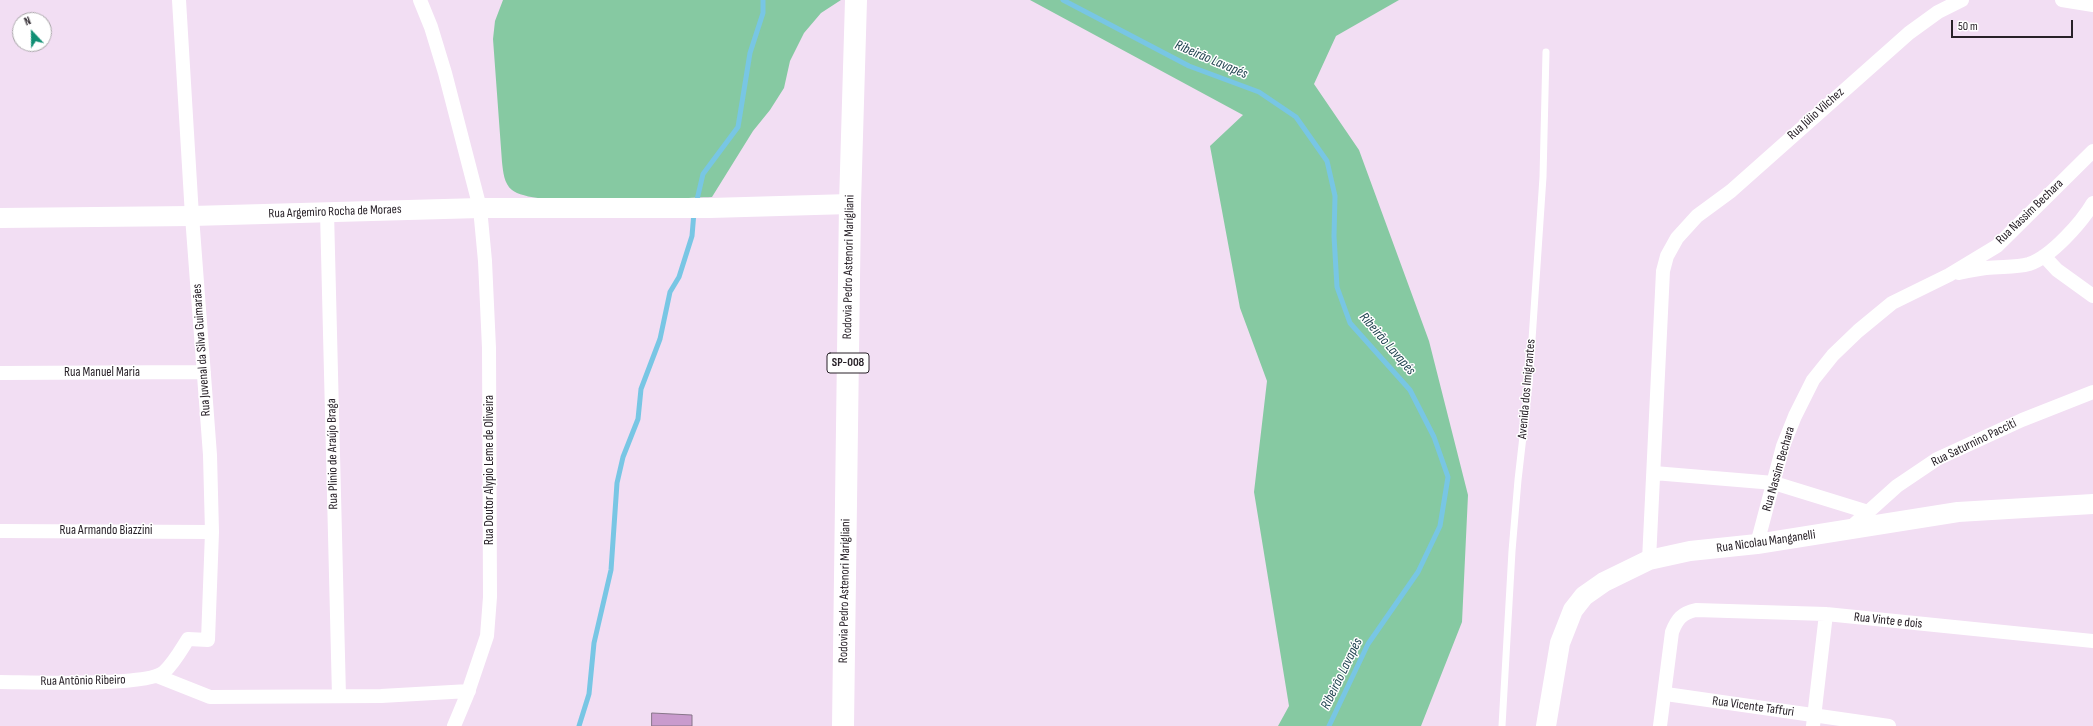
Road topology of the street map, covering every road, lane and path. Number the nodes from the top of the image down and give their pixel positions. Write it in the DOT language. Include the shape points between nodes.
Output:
graph roads {
  1 [pos="179,0"];
  2 [pos="420,0"];
  3 [pos="856,0"];
  4 [pos="1962,0"];
  5 [pos="2062,0"];
  6 [pos="2093,5"];
  7 [pos="1546,52"];
  8 [pos="2091,156"];
  9 [pos="2093,203"];
  10 [pos="850,204"];
  11 [pos="480,208"];
  12 [pos="327,212"];
  13 [pos="192,216"];
  14 [pos="0,218"];
  15 [pos="1997,246"];
  16 [pos="2044,256"];
  17 [pos="1987,267"];
  18 [pos="1949,275"];
  19 [pos="2093,296"];
  20 [pos="204,372"];
  21 [pos="0,373"];
  22 [pos="2093,392"];
  23 [pos="1654,473"];
  24 [pos="1774,483"];
  25 [pos="2093,504"];
  26 [pos="1868,512"];
  27 [pos="1848,530"];
  28 [pos="0,531"];
  29 [pos="212,532"];
  30 [pos="1757,544"];
  31 [pos="1649,560"];
  32 [pos="1826,614"];
  33 [pos="2093,641"];
  34 [pos="161,674"];
  35 [pos="0,682"];
  36 [pos="469,691"];
  37 [pos="1666,694"];
  38 [pos="339,696"];
  39 [pos="1814,721"];
  40 [pos="454,726"];
  41 [pos="843,726"];
  42 [pos="1502,726"];
  43 [pos="1546,726"];
  44 [pos="1660,726"];
  45 [pos="1889,726"];
  1 -- 13 [label="street, Rua Juvenal da Silva Guimarães"];
  2 -- 11 [label="street, Rua Doutor Alypio Leme de Oliveira" via="445,73"];
  3 -- 10 [label="main road, Rodovia Pedro Astenori Marigliani / SP-008"];
  4 -- 23 [label="street, Rua Júlio Vilchez" via="1938,12 1909,33 1731,191 1698,216 1677,238 1663,270"];
  5 -- 6 [label="street"];
  7 -- 42 [label="lane, Avenida dos Imigrantes" via="1543,177 1530,384 1512,551"];
  8 -- 15 [label="street, Rua Nassim Bechara"];
  9 -- 16 [label="street, Rua Nassim Bechara" via="2086,215"];
  10 -- 11 [label="street, Rua Argemiro Rocha de Moraes" via="710,208"];
  10 -- 41 [label="main road, Rodovia Pedro Astenori Marigliani / SP-008"];
  11 -- 12 [label="street, Rua Argemiro Rocha de Moraes"];
  11 -- 36 [label="street, Rua Doutor Alypio Leme de Oliveira" via="489,348 490,598 488,636"];
  12 -- 13 [label="street, Rua Argemiro Rocha de Moraes"];
  12 -- 38 [label="street, Rua Plinio de Araújo Braga"];
  13 -- 14 [label="street, Rua Argemiro Rocha de Moraes"];
  13 -- 20 [label="street, Rua Juvenal da Silva Guimarães"];
  15 -- 17 [label="street"];
  15 -- 18 [label="street, Rua Nassim Bechara"];
  16 -- 17 [label="street, Rua Nassim Bechara" via="2021,266"];
  16 -- 19 [label="street" via="2057,270"];
  17 -- 18 [label="street, Rua Nassim Bechara"];
  18 -- 24 [label="street, Rua Nassim Bechara" via="1892,303 1833,355 1813,380 1794,416 1782,446"];
  20 -- 21 [label="street, Rua Manuel Maria"];
  20 -- 29 [label="street, Rua Juvenal da Silva Guimarães"];
  22 -- 26 [label="street, Rua Saturnino Pacciti" via="2022,420 1937,459 1897,486"];
  23 -- 24 [label="street"];
  23 -- 31 [label="street, Rua Júlio Vilchez"];
  24 -- 26 [label="street"];
  24 -- 30 [label="street, Rua Nassim Bechara"];
  25 -- 27 [label="street, Rua Nicolau Manganelli" via="1958,512"];
  26 -- 27 [label="street, Rua Saturnino Pacciti"];
  27 -- 30 [label="street, Rua Nicolau Manganelli"];
  28 -- 29 [label="street, Rua Armando Biazzini"];
  29 -- 34 [label="street, Rua Juvenal da Silva Guimarães" via="208,640 188,639"];
  30 -- 31 [label="street, Rua Nicolau Manganelli" via="1690,551"];
  31 -- 43 [label="street, Rua Nicolau Manganelli" via="1604,582 1584,596 1573,610 1560,643"];
  32 -- 33 [label="street, Rua Vinte e dois"];
  32 -- 37 [label="street, Rua Vinte e dois" via="1704,610 1683,614 1672,632"];
  32 -- 39 [label="street"];
  34 -- 35 [label="street, Rua Antônio Ribeiro" via="120,681"];
  34 -- 38 [label="street" via="210,697"];
  36 -- 38 [label="street"];
  36 -- 40 [label="street, Rua Doutor Alypio Leme de Oliveira"];
  37 -- 39 [label="street, Rua Vicente Taffuri"];
  37 -- 44 [label="street"];
  39 -- 45 [label="street, Rua Vicente Taffuri"];
}
